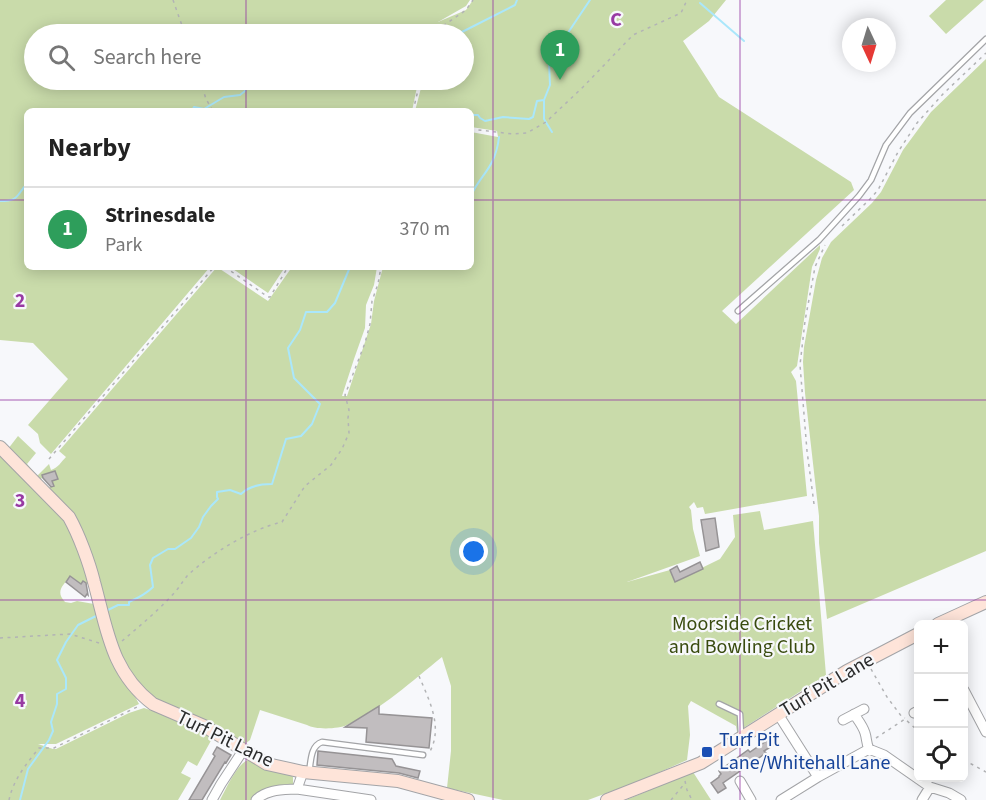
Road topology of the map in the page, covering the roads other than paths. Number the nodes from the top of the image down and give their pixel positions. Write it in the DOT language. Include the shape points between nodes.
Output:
graph roads {
  1 [pos="986,39"];
  2 [pos="738,311"];
  3 [pos="0,447"];
  4 [pos="986,602"];
  5 [pos="947,620"];
  6 [pos="914,636"];
  7 [pos="968,699"];
  8 [pos="720,704"];
  9 [pos="864,709"];
  10 [pos="778,714"];
  11 [pos="854,714"];
  12 [pos="843,720"];
  13 [pos="986,732"];
  14 [pos="742,737"];
  15 [pos="868,747"];
  16 [pos="244,749"];
  17 [pos="423,755"];
  18 [pos="306,772"];
  19 [pos="818,777"];
  20 [pos="740,781"];
  21 [pos="930,788"];
  22 [pos="297,789"];
  23 [pos="212,800"];
  24 [pos="256,800"];
  25 [pos="371,800"];
  26 [pos="468,800"];
  27 [pos="607,800"];
  28 [pos="751,800"];
  29 [pos="782,800"];
  30 [pos="922,800"];
  31 [pos="961,800"];
  1 -- 2 [label="lane" via="910,113 886,145 871,180 819,240"];
  3 -- 16 [label="street, Turf Pit Lane" via="75,528 94,580 110,644 122,668 147,699"];
  4 -- 5 [label="street"];
  6 -- 10 [label="street, Turf Pit Lane"];
  7 -- 13 [label="street"];
  8 -- 14 [label="lane" via="740,714"];
  9 -- 11 [label="street"];
  10 -- 14 [label="street, Turf Pit Lane"];
  10 -- 19 [label="street"];
  11 -- 12 [label="street"];
  11 -- 15 [label="street"];
  14 -- 27 [label="street, Turf Pit Lane" via="683,777"];
  15 -- 19 [label="street"];
  15 -- 21 [label="street"];
  16 -- 18 [label="street, Turf Pit Lane" via="267,764"];
  16 -- 23 [label="street"];
  17 -- 18 [label="lane" via="322,742 313,749"];
  18 -- 22 [label="street"];
  18 -- 26 [label="street, Turf Pit Lane" via="398,781"];
  19 -- 29 [label="street"];
  20 -- 28 [label="street"];
  21 -- 30 [label="street"];
  21 -- 31 [label="street"];
  22 -- 24 [label="street" via="273,791"];
  22 -- 25 [label="street"];
}
